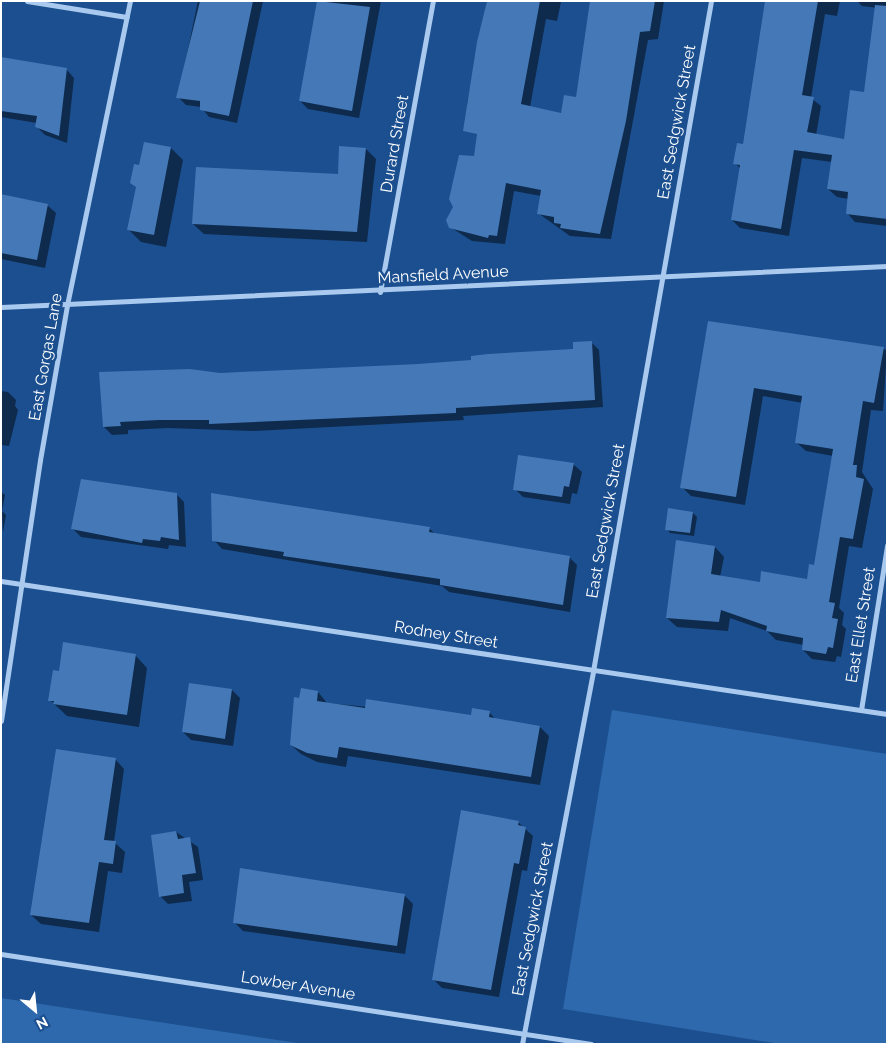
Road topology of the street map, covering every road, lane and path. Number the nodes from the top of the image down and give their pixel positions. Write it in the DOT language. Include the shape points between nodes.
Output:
graph roads {
  1 [pos="27,1"];
  2 [pos="130,1"];
  3 [pos="433,1"];
  4 [pos="711,1"];
  5 [pos="127,17"];
  6 [pos="887,266"];
  7 [pos="662,278"];
  8 [pos="380,292"];
  9 [pos="67,305"];
  10 [pos="1,307"];
  11 [pos="887,545"];
  12 [pos="1,581"];
  13 [pos="24,585"];
  14 [pos="593,672"];
  15 [pos="861,710"];
  16 [pos="887,714"];
  17 [pos="1,721"];
  18 [pos="1,954"];
  19 [pos="524,1033"];
  20 [pos="522,1044"];
  21 [pos="591,1044"];
  1 -- 5 [label="street"];
  2 -- 5 [label="street, East Gorgas Lane"];
  3 -- 8 [label="street, Durard Street"];
  4 -- 7 [label="street, East Sedgwick Street"];
  5 -- 9 [label="street, East Gorgas Lane"];
  6 -- 7 [label="street, Mansfield Avenue"];
  7 -- 8 [label="street, Mansfield Avenue"];
  7 -- 14 [label="street, East Sedgwick Street"];
  8 -- 9 [label="street, Mansfield Avenue"];
  9 -- 10 [label="street, Mansfield Avenue"];
  9 -- 13 [label="street, East Gorgas Lane" via="40,460"];
  11 -- 15 [label="street, East Ellet Street"];
  12 -- 13 [label="street, Rodney Street"];
  13 -- 14 [label="street, Rodney Street" via="169,604"];
  13 -- 17 [label="street, East Gorgas Lane"];
  14 -- 15 [label="street, Rodney Street"];
  14 -- 19 [label="street, East Sedgwick Street"];
  15 -- 16 [label="street, Rodney Street"];
  18 -- 19 [label="street, Lowber Avenue"];
  19 -- 20 [label="street, East Sedgwick Street"];
  19 -- 21 [label="street, Lowber Avenue"];
}
